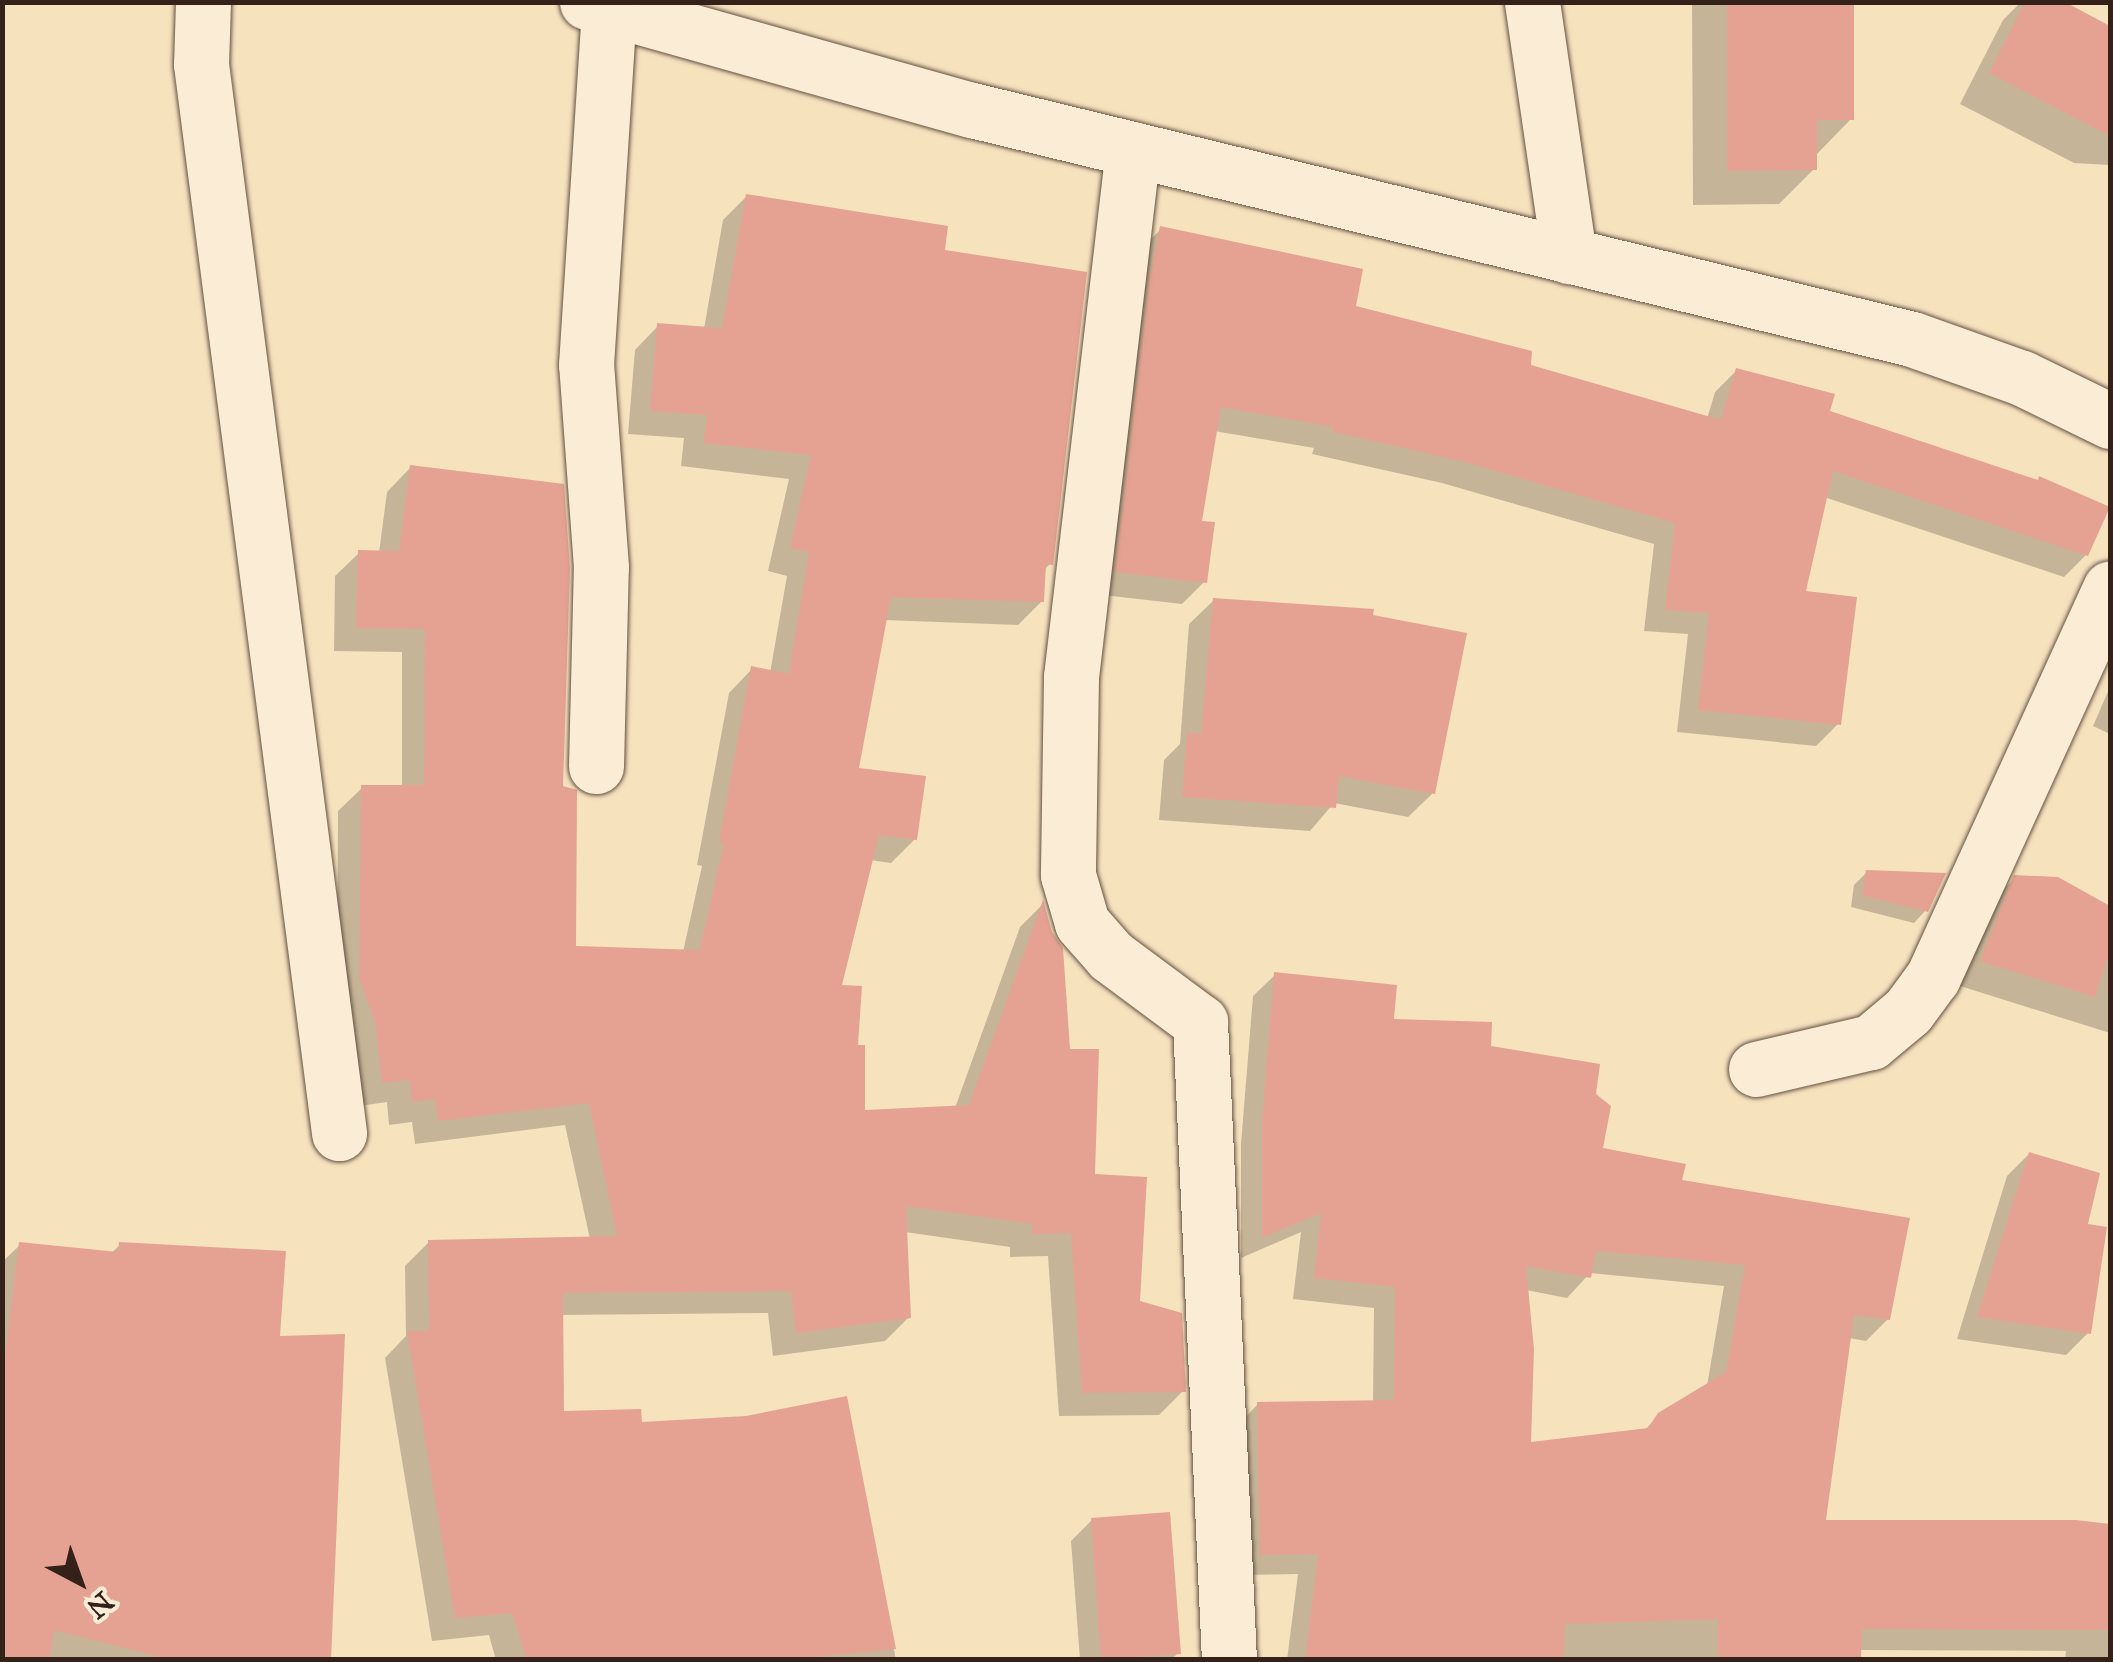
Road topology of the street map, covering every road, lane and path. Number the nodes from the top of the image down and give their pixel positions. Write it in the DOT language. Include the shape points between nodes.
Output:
graph roads {
  1 [pos="203,2"];
  2 [pos="1532,2"];
  3 [pos="598,6"];
  4 [pos="1133,149"];
  5 [pos="1568,256"];
  6 [pos="2110,422"];
  7 [pos="2110,588"];
  8 [pos="596,766"];
  9 [pos="1756,1069"];
  10 [pos="339,1133"];
  11 [pos="1229,1660"];
  1 -- 10 [label="street" via="200,64"];
  2 -- 5 [label="street"];
  3 -- 4 [label="street"];
  3 -- 8 [label="street" via="586,365 601,567"];
  4 -- 5 [label="street"];
  4 -- 11 [label="street" via="1071,677 1068,875 1082,923 1111,956 1200,1022"];
  5 -- 6 [label="street" via="1912,339 2022,378"];
  7 -- 9 [label="street" via="1933,977 1908,1011 1871,1042"];
}
